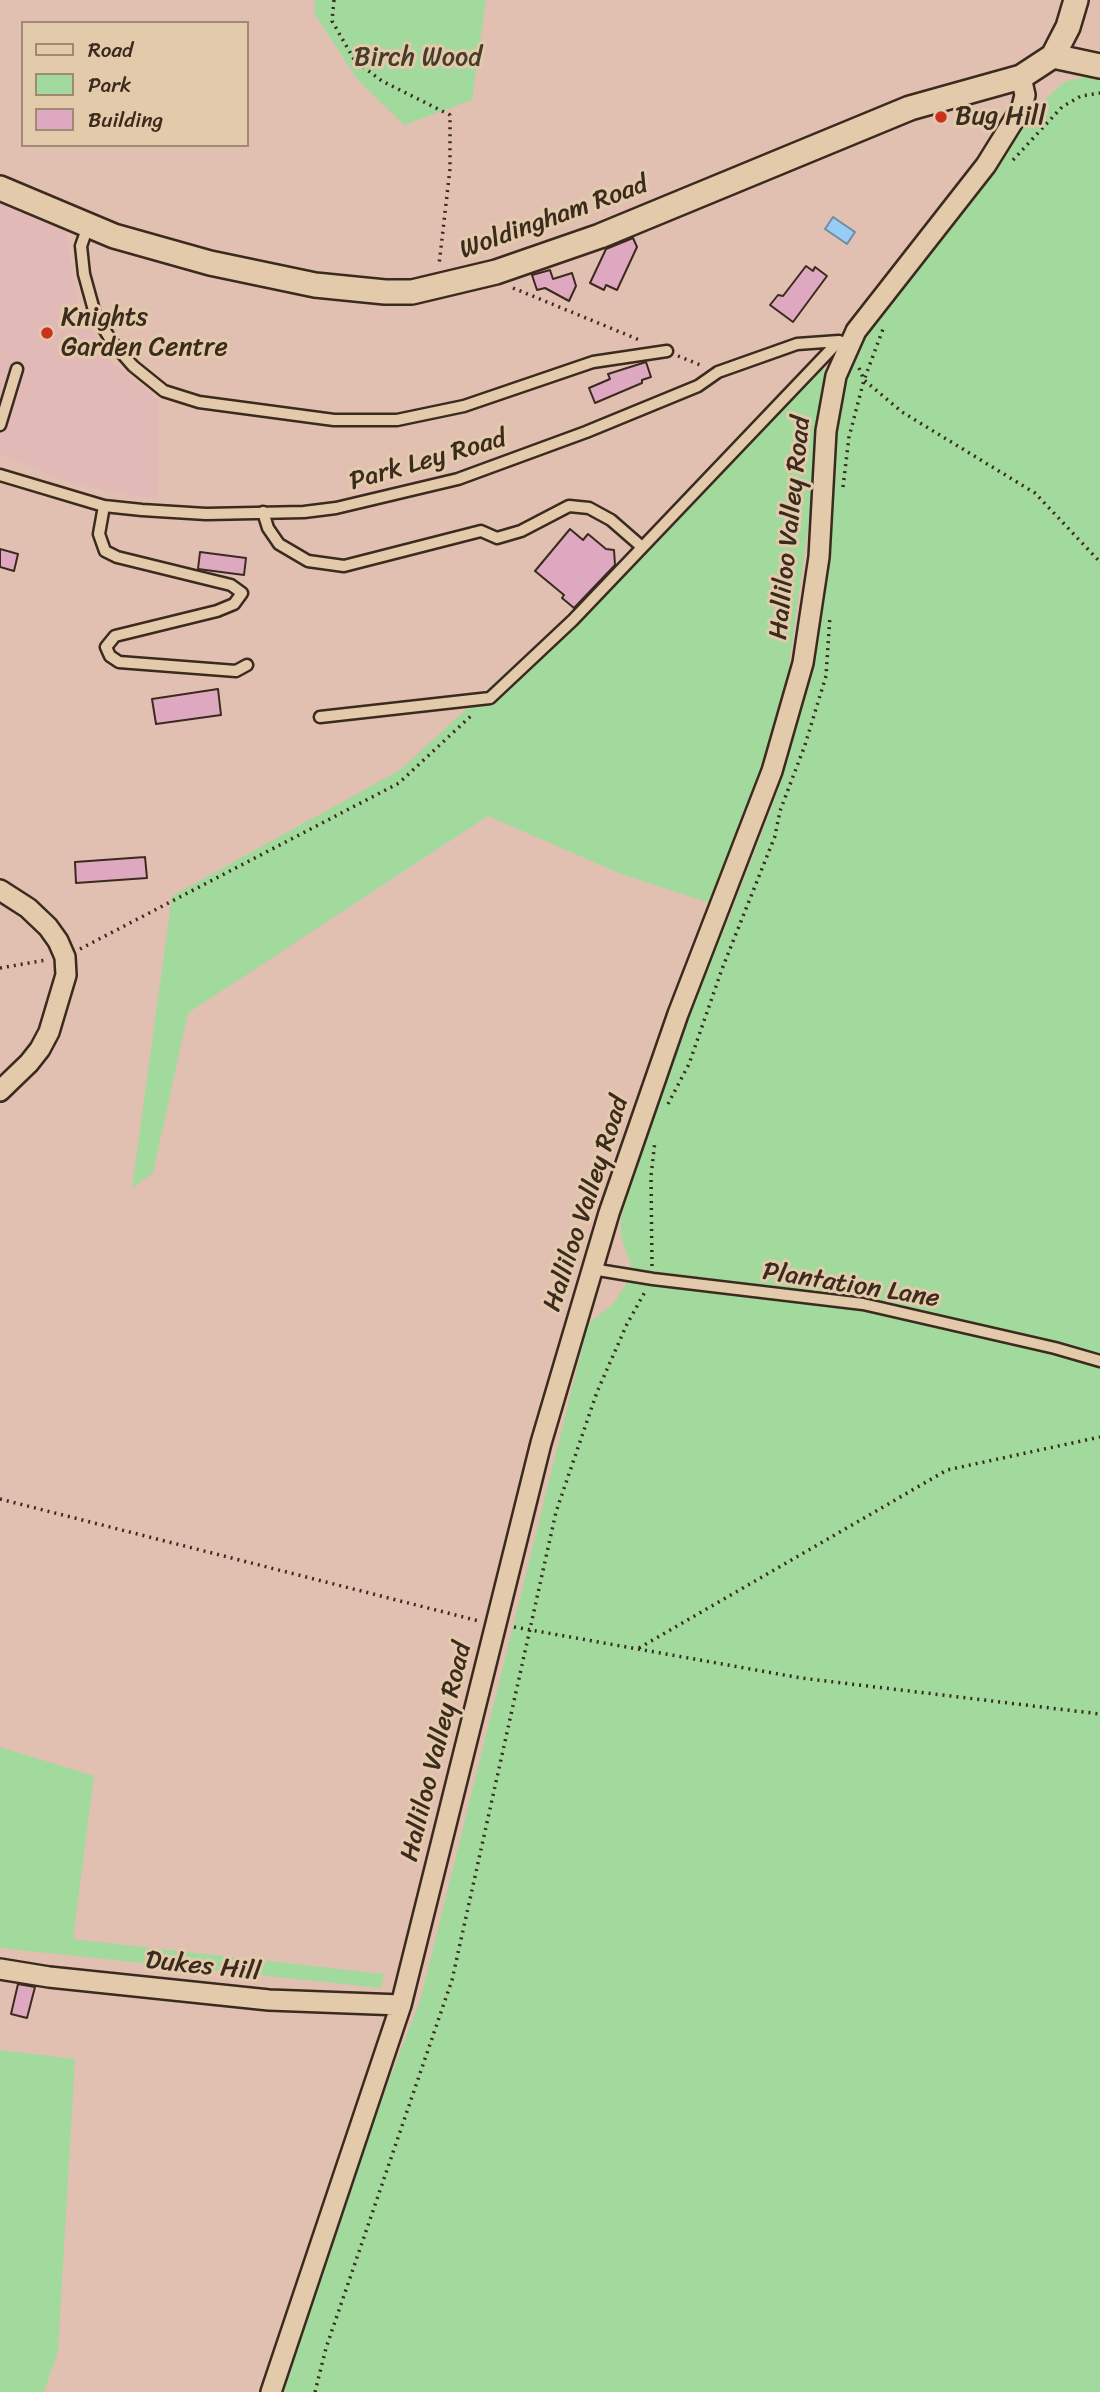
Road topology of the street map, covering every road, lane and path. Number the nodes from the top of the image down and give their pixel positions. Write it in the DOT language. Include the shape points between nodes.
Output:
graph roads {
  1 [pos="334,0"];
  2 [pos="1076,0"];
  3 [pos="1053,56"];
  4 [pos="1100,66"];
  5 [pos="1021,77"];
  6 [pos="0,188"];
  7 [pos="88,225"];
  8 [pos="506,285"];
  9 [pos="436,287"];
  10 [pos="844,343"];
  11 [pos="667,351"];
  12 [pos="17,369"];
  13 [pos="718,372"];
  14 [pos="864,380"];
  15 [pos="0,425"];
  16 [pos="0,475"];
  17 [pos="104,506"];
  18 [pos="263,512"];
  19 [pos="642,547"];
  20 [pos="1100,562"];
  21 [pos="247,665"];
  22 [pos="490,698"];
  23 [pos="320,717"];
  24 [pos="0,890"];
  25 [pos="65,957"];
  26 [pos="0,968"];
  27 [pos="0,1091"];
  28 [pos="592,1269"];
  29 [pos="653,1279"];
  30 [pos="1100,1361"];
  31 [pos="1100,1437"];
  32 [pos="0,1499"];
  33 [pos="496,1625"];
  34 [pos="531,1629"];
  35 [pos="639,1648"];
  36 [pos="1100,1714"];
  37 [pos="0,1969"];
  38 [pos="401,2005"];
  39 [pos="271,2392"];
  40 [pos="315,2392"];
  1 -- 9 [label="path" via="331,22 355,61 382,81 450,115 450,169"];
  2 -- 3 [label="street"];
  3 -- 4 [label="street"];
  3 -- 5 [label="street, Woldingham Road"];
  5 -- 9 [label="street, Woldingham Road" via="910,108 600,236"];
  5 -- 10 [label="street, Halliloo Valley Road" via="1022,107 986,164"];
  6 -- 7 [label="street, Woldingham Road"];
  7 -- 9 [label="street, Woldingham Road" via="210,263 303,282 385,292"];
  7 -- 11 [label="lane" via="81,246 84,274 95,314 112,342 164,391 199,402 334,420 397,420 464,406 593,362"];
  8 -- 11 [label="path"];
  10 -- 13 [label="lane, Park Ley Road" via="797,344"];
  10 -- 19 [label="lane"];
  10 -- 28 [label="street, Halliloo Valley Road" via="826,431 819,557 803,663 772,771 678,1014"];
  11 -- 13 [label="path"];
  12 -- 15 [label="lane"];
  13 -- 18 [label="lane, Park Ley Road" via="698,386 458,480 336,508"];
  14 -- 20 [label="path" via="902,412 1035,494"];
  16 -- 17 [label="lane, Park Ley Road"];
  17 -- 18 [label="lane, Park Ley Road" via="206,514"];
  17 -- 21 [label="lane" via="99,534 105,551 231,585 242,593 234,604 218,611 115,636 106,647 110,656 119,662 236,671"];
  18 -- 19 [label="lane" via="279,544 308,561 344,566 481,531 497,538 569,506 589,508 611,520"];
  19 -- 22 [label="lane"];
  22 -- 23 [label="lane"];
  22 -- 25 [label="path" via="399,783"];
  24 -- 25 [label="street" via="48,927"];
  25 -- 26 [label="path"];
  25 -- 27 [label="street" via="66,975 49,1032 29,1063"];
  28 -- 29 [label="lane, Plantation Lane"];
  28 -- 33 [label="street, Halliloo Valley Road" via="541,1443"];
  29 -- 30 [label="lane, Plantation Lane" via="863,1304"];
  29 -- 34 [label="path" via="597,1392 556,1512"];
  31 -- 35 [label="path" via="947,1470"];
  32 -- 33 [label="path"];
  33 -- 34 [label="path"];
  33 -- 38 [label="street, Halliloo Valley Road"];
  34 -- 35 [label="path"];
  34 -- 40 [label="path" via="453,1980"];
  35 -- 36 [label="path" via="801,1678"];
  37 -- 38 [label="street, Dukes Hill" via="269,2000"];
  38 -- 39 [label="street, Halliloo Valley Road"];
}
